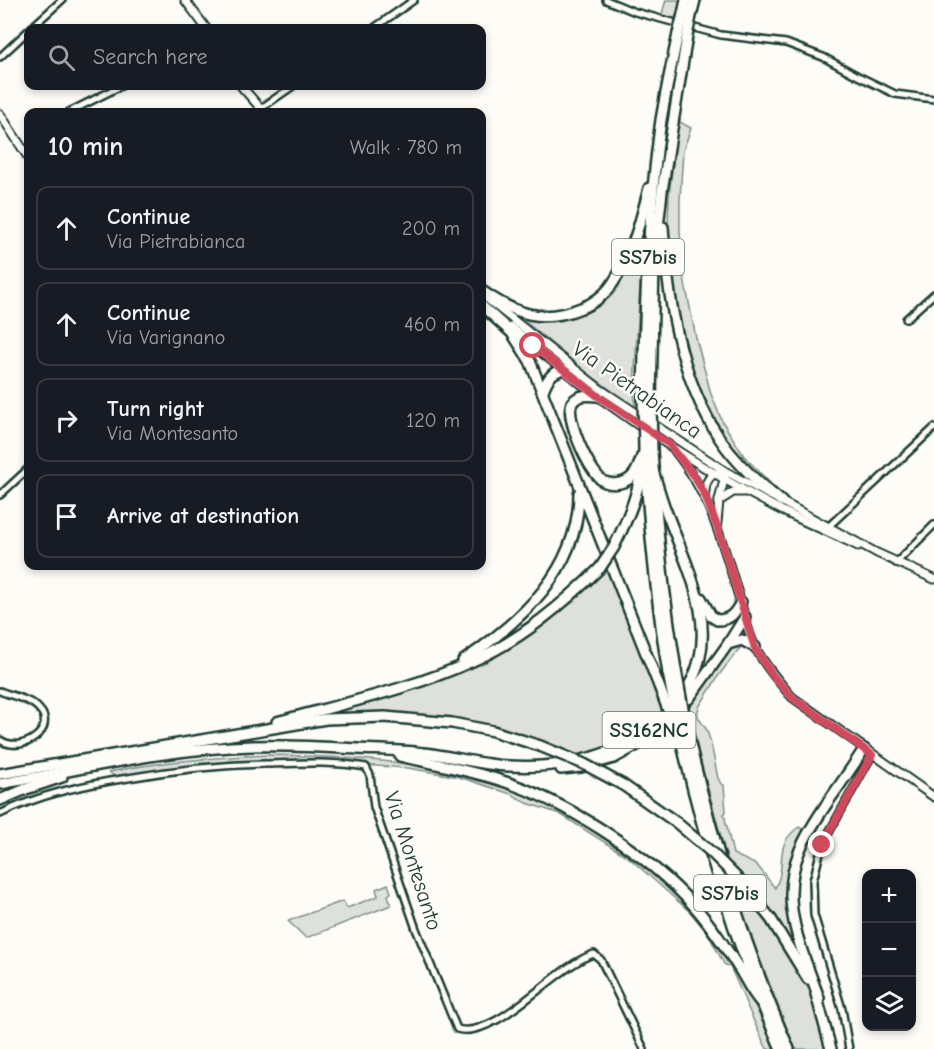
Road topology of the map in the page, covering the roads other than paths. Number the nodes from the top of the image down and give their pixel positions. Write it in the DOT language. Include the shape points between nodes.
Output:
graph roads {
  1 [pos="62,0"];
  2 [pos="185,0"];
  3 [pos="414,0"];
  4 [pos="606,0"];
  5 [pos="686,0"];
  6 [pos="695,0"];
  7 [pos="687,15"];
  8 [pos="36,24"];
  9 [pos="203,24"];
  10 [pos="380,24"];
  11 [pos="24,35"];
  12 [pos="682,35"];
  13 [pos="0,57"];
  14 [pos="112,90"];
  15 [pos="244,90"];
  16 [pos="288,90"];
  17 [pos="934,99"];
  18 [pos="77,108"];
  19 [pos="259,108"];
  20 [pos="266,108"];
  21 [pos="0,114"];
  22 [pos="24,151"];
  23 [pos="656,159"];
  24 [pos="662,191"];
  25 [pos="934,294"];
  26 [pos="486,295"];
  27 [pos="486,297"];
  28 [pos="486,307"];
  29 [pos="486,308"];
  30 [pos="906,319"];
  31 [pos="566,368"];
  32 [pos="543,390"];
  33 [pos="598,396"];
  34 [pos="647,398"];
  35 [pos="934,428"];
  36 [pos="669,444"];
  37 [pos="648,450"];
  38 [pos="653,471"];
  39 [pos="24,473"];
  40 [pos="716,473"];
  41 [pos="725,475"];
  42 [pos="579,487"];
  43 [pos="749,492"];
  44 [pos="0,495"];
  45 [pos="705,495"];
  46 [pos="719,501"];
  47 [pos="781,501"];
  48 [pos="934,525"];
  49 [pos="828,526"];
  50 [pos="718,529"];
  51 [pos="877,553"];
  52 [pos="896,563"];
  53 [pos="934,579"];
  54 [pos="698,592"];
  55 [pos="741,602"];
  56 [pos="745,617"];
  57 [pos="728,644"];
  58 [pos="755,648"];
  59 [pos="447,671"];
  60 [pos="672,671"];
  61 [pos="0,691"];
  62 [pos="249,731"];
  63 [pos="0,740"];
  64 [pos="682,744"];
  65 [pos="374,750"];
  66 [pos="868,752"];
  67 [pos="508,766"];
  68 [pos="95,767"];
  69 [pos="0,774"];
  70 [pos="0,784"];
  71 [pos="934,797"];
  72 [pos="0,800"];
  73 [pos="0,814"];
  74 [pos="819,998"];
  75 [pos="762,1004"];
  76 [pos="645,1049"];
  77 [pos="781,1049"];
  78 [pos="789,1049"];
  79 [pos="831,1049"];
  80 [pos="849,1049"];
  1 -- 8 [label="street"];
  2 -- 9 [label="main road"];
  3 -- 10 [label="street"];
  4 -- 17 [label="street" via="635,12 721,35 786,43 895,94"];
  5 -- 7 [label="highway, SS7bis"];
  6 -- 7 [label="highway, SS7bis"];
  7 -- 12 [label="highway, SS7bis, bridge"];
  11 -- 13 [label="street"];
  12 -- 23 [label="highway, SS7bis" via="666,93"];
  12 -- 24 [label="highway, SS7bis"];
  14 -- 18 [label="street"];
  15 -- 19 [label="main road"];
  16 -- 20 [label="street"];
  21 -- 22 [label="main road"];
  23 -- 26 [label="highway" via="628,255 612,285 591,304 562,316 539,317 513,310"];
  23 -- 34 [label="highway, SS7bis" via="645,299"];
  24 -- 34 [label="highway, SS7bis"];
  24 -- 47 [label="highway" via="668,283 690,373 720,439 745,470"];
  25 -- 30 [label="street"];
  27 -- 31 [label="main road, Via Pietrabianca"];
  28 -- 31 [label="main road, Via Pietrabianca"];
  29 -- 32 [label="highway" via="512,333"];
  31 -- 32 [label="highway" via="547,379"];
  31 -- 33 [label="main road, Via Pietrabianca"];
  31 -- 41 [label="main road, Via Pietrabianca"];
  32 -- 42 [label="highway"];
  33 -- 36 [label="main road, Via Pietrabianca"];
  33 -- 37 [label="highway" via="582,396 571,404 570,410 592,470 605,482 627,481 637,472"];
  34 -- 37 [label="highway, SS7bis, bridge"];
  35 -- 49 [label="street"];
  36 -- 40 [label="main road, Via Pietrabianca"];
  36 -- 45 [label="main road"];
  37 -- 38 [label="highway, SS7bis"];
  37 -- 59 [label="highway, bridge" via="629,516 600,568 541,620 502,646"];
  37 -- 60 [label="highway, SS7bis" via="648,519 658,614"];
  38 -- 54 [label="highway, SS162NC"];
  38 -- 60 [label="highway, SS7bis"];
  39 -- 44 [label="street"];
  40 -- 41 [label="main road"];
  40 -- 45 [label="main road" via="705,484"];
  41 -- 43 [label="main road, Via Pietrabianca"];
  41 -- 46 [label="main road"];
  41 -- 47 [label="main road, Via Pietrabianca"];
  42 -- 59 [label="highway" via="576,531 548,586 516,620"];
  42 -- 64 [label="highway, bridge"];
  43 -- 46 [label="main road" via="733,492"];
  43 -- 51 [label="main road, Via Pietrabianca"];
  45 -- 50 [label="main road"];
  46 -- 50 [label="main road"];
  47 -- 49 [label="main road, Via Pietrabianca"];
  48 -- 52 [label="street"];
  49 -- 51 [label="main road, Via Pietrabianca"];
  50 -- 55 [label="main road"];
  51 -- 52 [label="main road"];
  52 -- 53 [label="main road"];
  54 -- 55 [label="highway" via="717,620 730,618"];
  54 -- 67 [label="highway, SS162NC" via="700,654 692,680 661,720 620,747 589,759"];
  55 -- 56 [label="main road"];
  56 -- 57 [label="highway"];
  56 -- 58 [label="main road"];
  57 -- 58 [label="highway" via="742,640"];
  57 -- 67 [label="highway" via="690,698 644,743 614,758 581,767 550,770"];
  58 -- 66 [label="main road" via="792,697"];
  59 -- 62 [label="highway"];
  60 -- 64 [label="highway, SS7bis, bridge"];
  60 -- 78 [label="highway, SS7bis, bridge" via="731,893"];
  61 -- 63 [label="street" via="36,706 45,720 45,725 27,743 14,745"];
  62 -- 69 [label="highway"];
  62 -- 74 [label="highway, bridge" via="326,719 386,717 452,723 493,731 584,764 623,785 711,852 771,919"];
  64 -- 75 [label="highway, SS7bis" via="723,896"];
  65 -- 67 [label="highway, SS162NC"];
  65 -- 68 [label="highway, SS162NC" via="253,746 183,752"];
  65 -- 75 [label="highway" via="495,778 600,828 693,905"];
  66 -- 71 [label="main road"];
  66 -- 74 [label="highway" via="812,825 793,869 790,889 796,931"];
  66 -- 80 [label="street" via="822,845 813,880 814,915 842,1009"];
  68 -- 70 [label="highway"];
  68 -- 72 [label="highway"];
  73 -- 76 [label="street, Via Montesanto" via="73,787 189,768 300,763 366,767 374,807 416,929 457,1029 469,1030 495,1022 550,980 594,954"];
  74 -- 79 [label="highway"];
  75 -- 77 [label="highway, SS7bis"];
}
